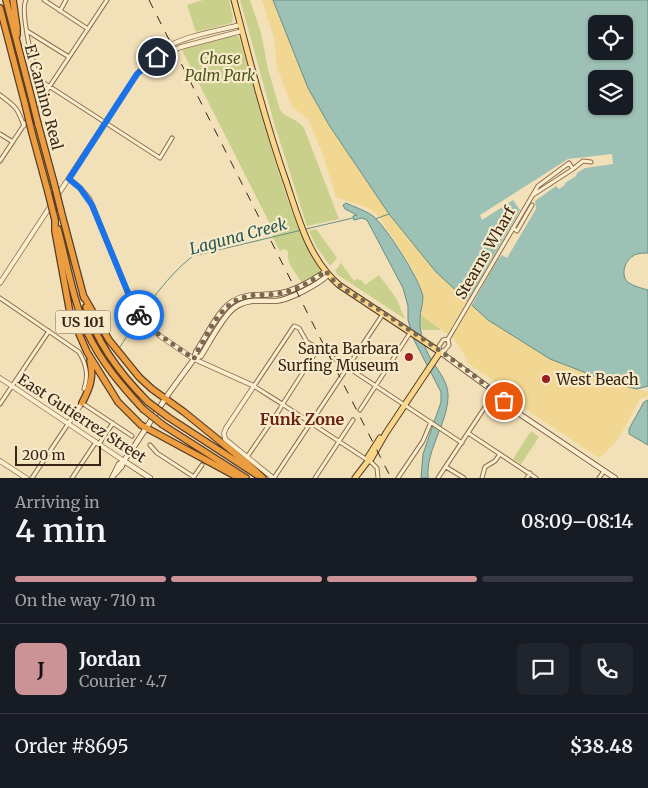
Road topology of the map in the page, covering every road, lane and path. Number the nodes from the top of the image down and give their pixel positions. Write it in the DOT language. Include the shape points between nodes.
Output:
graph roads {
  1 [pos="6,0"];
  2 [pos="13,0"];
  3 [pos="26,0"];
  4 [pos="44,0"];
  5 [pos="66,0"];
  6 [pos="106,0"];
  7 [pos="234,0"];
  8 [pos="0,8"];
  9 [pos="60,11"];
  10 [pos="240,25"];
  11 [pos="0,27"];
  12 [pos="88,30"];
  13 [pos="27,31"];
  14 [pos="242,31"];
  15 [pos="8,41"];
  16 [pos="17,42"];
  17 [pos="69,57"];
  18 [pos="150,62"];
  19 [pos="49,87"];
  20 [pos="0,95"];
  21 [pos="106,124"];
  22 [pos="24,126"];
  23 [pos="0,134"];
  24 [pos="172,138"];
  25 [pos="13,142"];
  26 [pos="0,162"];
  27 [pos="590,162"];
  28 [pos="573,169"];
  29 [pos="69,179"];
  30 [pos="533,195"];
  31 [pos="532,205"];
  32 [pos="55,220"];
  33 [pos="513,228"];
  34 [pos="327,273"];
  35 [pos="0,283"];
  36 [pos="83,296"];
  37 [pos="0,298"];
  38 [pos="383,313"];
  39 [pos="49,331"];
  40 [pos="411,332"];
  41 [pos="448,339"];
  42 [pos="87,352"];
  43 [pos="440,352"];
  44 [pos="332,356"];
  45 [pos="194,359"];
  46 [pos="348,367"];
  47 [pos="0,378"];
  48 [pos="254,386"];
  49 [pos="376,386"];
  50 [pos="12,387"];
  51 [pos="84,389"];
  52 [pos="495,392"];
  53 [pos="165,398"];
  54 [pos="82,403"];
  55 [pos="0,404"];
  56 [pos="283,405"];
  57 [pos="404,405"];
  58 [pos="360,410"];
  59 [pos="353,420"];
  60 [pos="113,423"];
  61 [pos="310,423"];
  62 [pos="432,423"];
  63 [pos="68,424"];
  64 [pos="145,428"];
  65 [pos="468,433"];
  66 [pos="132,436"];
  67 [pos="338,442"];
  68 [pos="98,443"];
  69 [pos="462,443"];
  70 [pos="150,445"];
  71 [pos="500,454"];
  72 [pos="247,457"];
  73 [pos="0,461"];
  74 [pos="123,461"];
  75 [pos="368,461"];
  76 [pos="202,465"];
  77 [pos="446,467"];
  78 [pos="604,471"];
  79 [pos="530,473"];
  80 [pos="113,476"];
  81 [pos="26,478"];
  82 [pos="32,478"];
  83 [pos="72,478"];
  84 [pos="150,478"];
  85 [pos="194,478"];
  86 [pos="239,478"];
  87 [pos="246,478"];
  88 [pos="262,478"];
  89 [pos="273,478"];
  90 [pos="314,478"];
  91 [pos="355,478"];
  92 [pos="378,478"];
  93 [pos="398,478"];
  94 [pos="438,478"];
  95 [pos="464,478"];
  96 [pos="482,478"];
  97 [pos="526,478"];
  98 [pos="536,478"];
  99 [pos="599,478"];
  100 [pos="615,478"];
  1 -- 16 [label="highway, El Camino Real / US 101"];
  2 -- 16 [label="highway"];
  3 -- 13 [label="street" via="23,7"];
  4 -- 9 [label="street"];
  5 -- 9 [label="street"];
  6 -- 12 [label="street"];
  7 -- 10 [label="main road"];
  8 -- 15 [label="highway, El Camino Real / US 101"];
  9 -- 12 [label="street"];
  10 -- 14 [label="main road"];
  10 -- 18 [label="street" via="170,45"];
  11 -- 15 [label="highway"];
  12 -- 17 [label="street"];
  13 -- 17 [label="street"];
  13 -- 19 [label="street" via="35,72"];
  14 -- 18 [label="street" via="181,47"];
  14 -- 34 [label="main road" via="274,147 304,233"];
  15 -- 32 [label="highway, El Camino Real / US 101, bridge"];
  16 -- 36 [label="highway, El Camino Real / US 101, bridge"];
  17 -- 19 [label="street"];
  18 -- 21 [label="street" via="137,74"];
  19 -- 21 [label="street"];
  19 -- 22 [label="street"];
  20 -- 22 [label="street" via="18,110"];
  21 -- 24 [label="street" via="160,158"];
  21 -- 29 [label="street"];
  22 -- 25 [label="street"];
  23 -- 25 [label="street"];
  25 -- 26 [label="street"];
  27 -- 28 [label="street, Stearns Wharf" via="583,161"];
  28 -- 30 [label="street, Stearns Wharf"];
  28 -- 30 [label="street, Stearns Wharf" via="569,163 538,186"];
  29 -- 35 [label="street"];
  29 -- 45 [label="street" via="88,198 142,320"];
  30 -- 33 [label="street, Stearns Wharf"];
  31 -- 33 [label="street" via="517,231"];
  32 -- 42 [label="highway" via="54,231 68,304"];
  32 -- 87 [label="highway, El Camino Real / US 101, bridge" via="82,318 109,370 143,409"];
  33 -- 41 [label="street, Stearns Wharf"];
  34 -- 38 [label="main road"];
  34 -- 45 [label="main road" via="324,279 284,299 250,301 236,307 200,356"];
  36 -- 53 [label="highway" via="118,353 139,377"];
  36 -- 88 [label="highway, El Camino Real / US 101, bridge" via="90,319 108,354 148,402"];
  37 -- 39 [label="street"];
  38 -- 40 [label="main road"];
  38 -- 46 [label="street"];
  39 -- 50 [label="street"];
  39 -- 51 [label="street" via="79,352 87,372"];
  40 -- 43 [label="main road"];
  40 -- 49 [label="street"];
  41 -- 43 [label="street, Stearns Wharf" via="449,345"];
  41 -- 43 [label="street, Stearns Wharf" via="439,346"];
  42 -- 54 [label="highway" via="92,380"];
  42 -- 64 [label="highway" via="118,402"];
  43 -- 52 [label="main road"];
  43 -- 57 [label="main road"];
  44 -- 46 [label="street"];
  45 -- 48 [label="street"];
  45 -- 53 [label="main road"];
  46 -- 49 [label="street"];
  46 -- 61 [label="street"];
  47 -- 50 [label="street, East Gutierrez Street"];
  48 -- 56 [label="street"];
  48 -- 56 [label="street" via="294,326 299,328 307,342 316,349 315,354"];
  48 -- 72 [label="street" via="224,433 228,442"];
  49 -- 57 [label="street"];
  49 -- 58 [label="street"];
  50 -- 55 [label="street"];
  50 -- 63 [label="street, East Gutierrez Street"];
  52 -- 65 [label="street"];
  52 -- 78 [label="main road" via="521,415"];
  53 -- 64 [label="main road"];
  53 -- 88 [label="highway"];
  54 -- 60 [label="street"];
  54 -- 63 [label="street"];
  56 -- 61 [label="street"];
  56 -- 72 [label="street"];
  57 -- 62 [label="street"];
  57 -- 75 [label="main road"];
  59 -- 67 [label="street"];
  60 -- 66 [label="street"];
  60 -- 68 [label="street"];
  61 -- 67 [label="street"];
  61 -- 89 [label="street"];
  62 -- 69 [label="street"];
  62 -- 93 [label="street"];
  63 -- 68 [label="street, East Gutierrez Street"];
  63 -- 82 [label="street"];
  64 -- 74 [label="main road"];
  64 -- 86 [label="highway"];
  65 -- 69 [label="street"];
  65 -- 71 [label="street"];
  67 -- 75 [label="street"];
  67 -- 90 [label="street"];
  68 -- 74 [label="street, East Gutierrez Street"];
  68 -- 83 [label="street"];
  69 -- 77 [label="street"];
  70 -- 85 [label="street"];
  71 -- 79 [label="street"];
  71 -- 96 [label="street" via="485,467"];
  72 -- 89 [label="street"];
  73 -- 81 [label="street"];
  74 -- 80 [label="main road"];
  74 -- 84 [label="main road, East Gutierrez Street"];
  75 -- 91 [label="main road"];
  75 -- 92 [label="street" via="377,468"];
  76 -- 85 [label="street"];
  77 -- 94 [label="street"];
  77 -- 95 [label="street"];
  78 -- 99 [label="street"];
  78 -- 100 [label="main road"];
  79 -- 97 [label="street"];
  79 -- 98 [label="street"];
}
